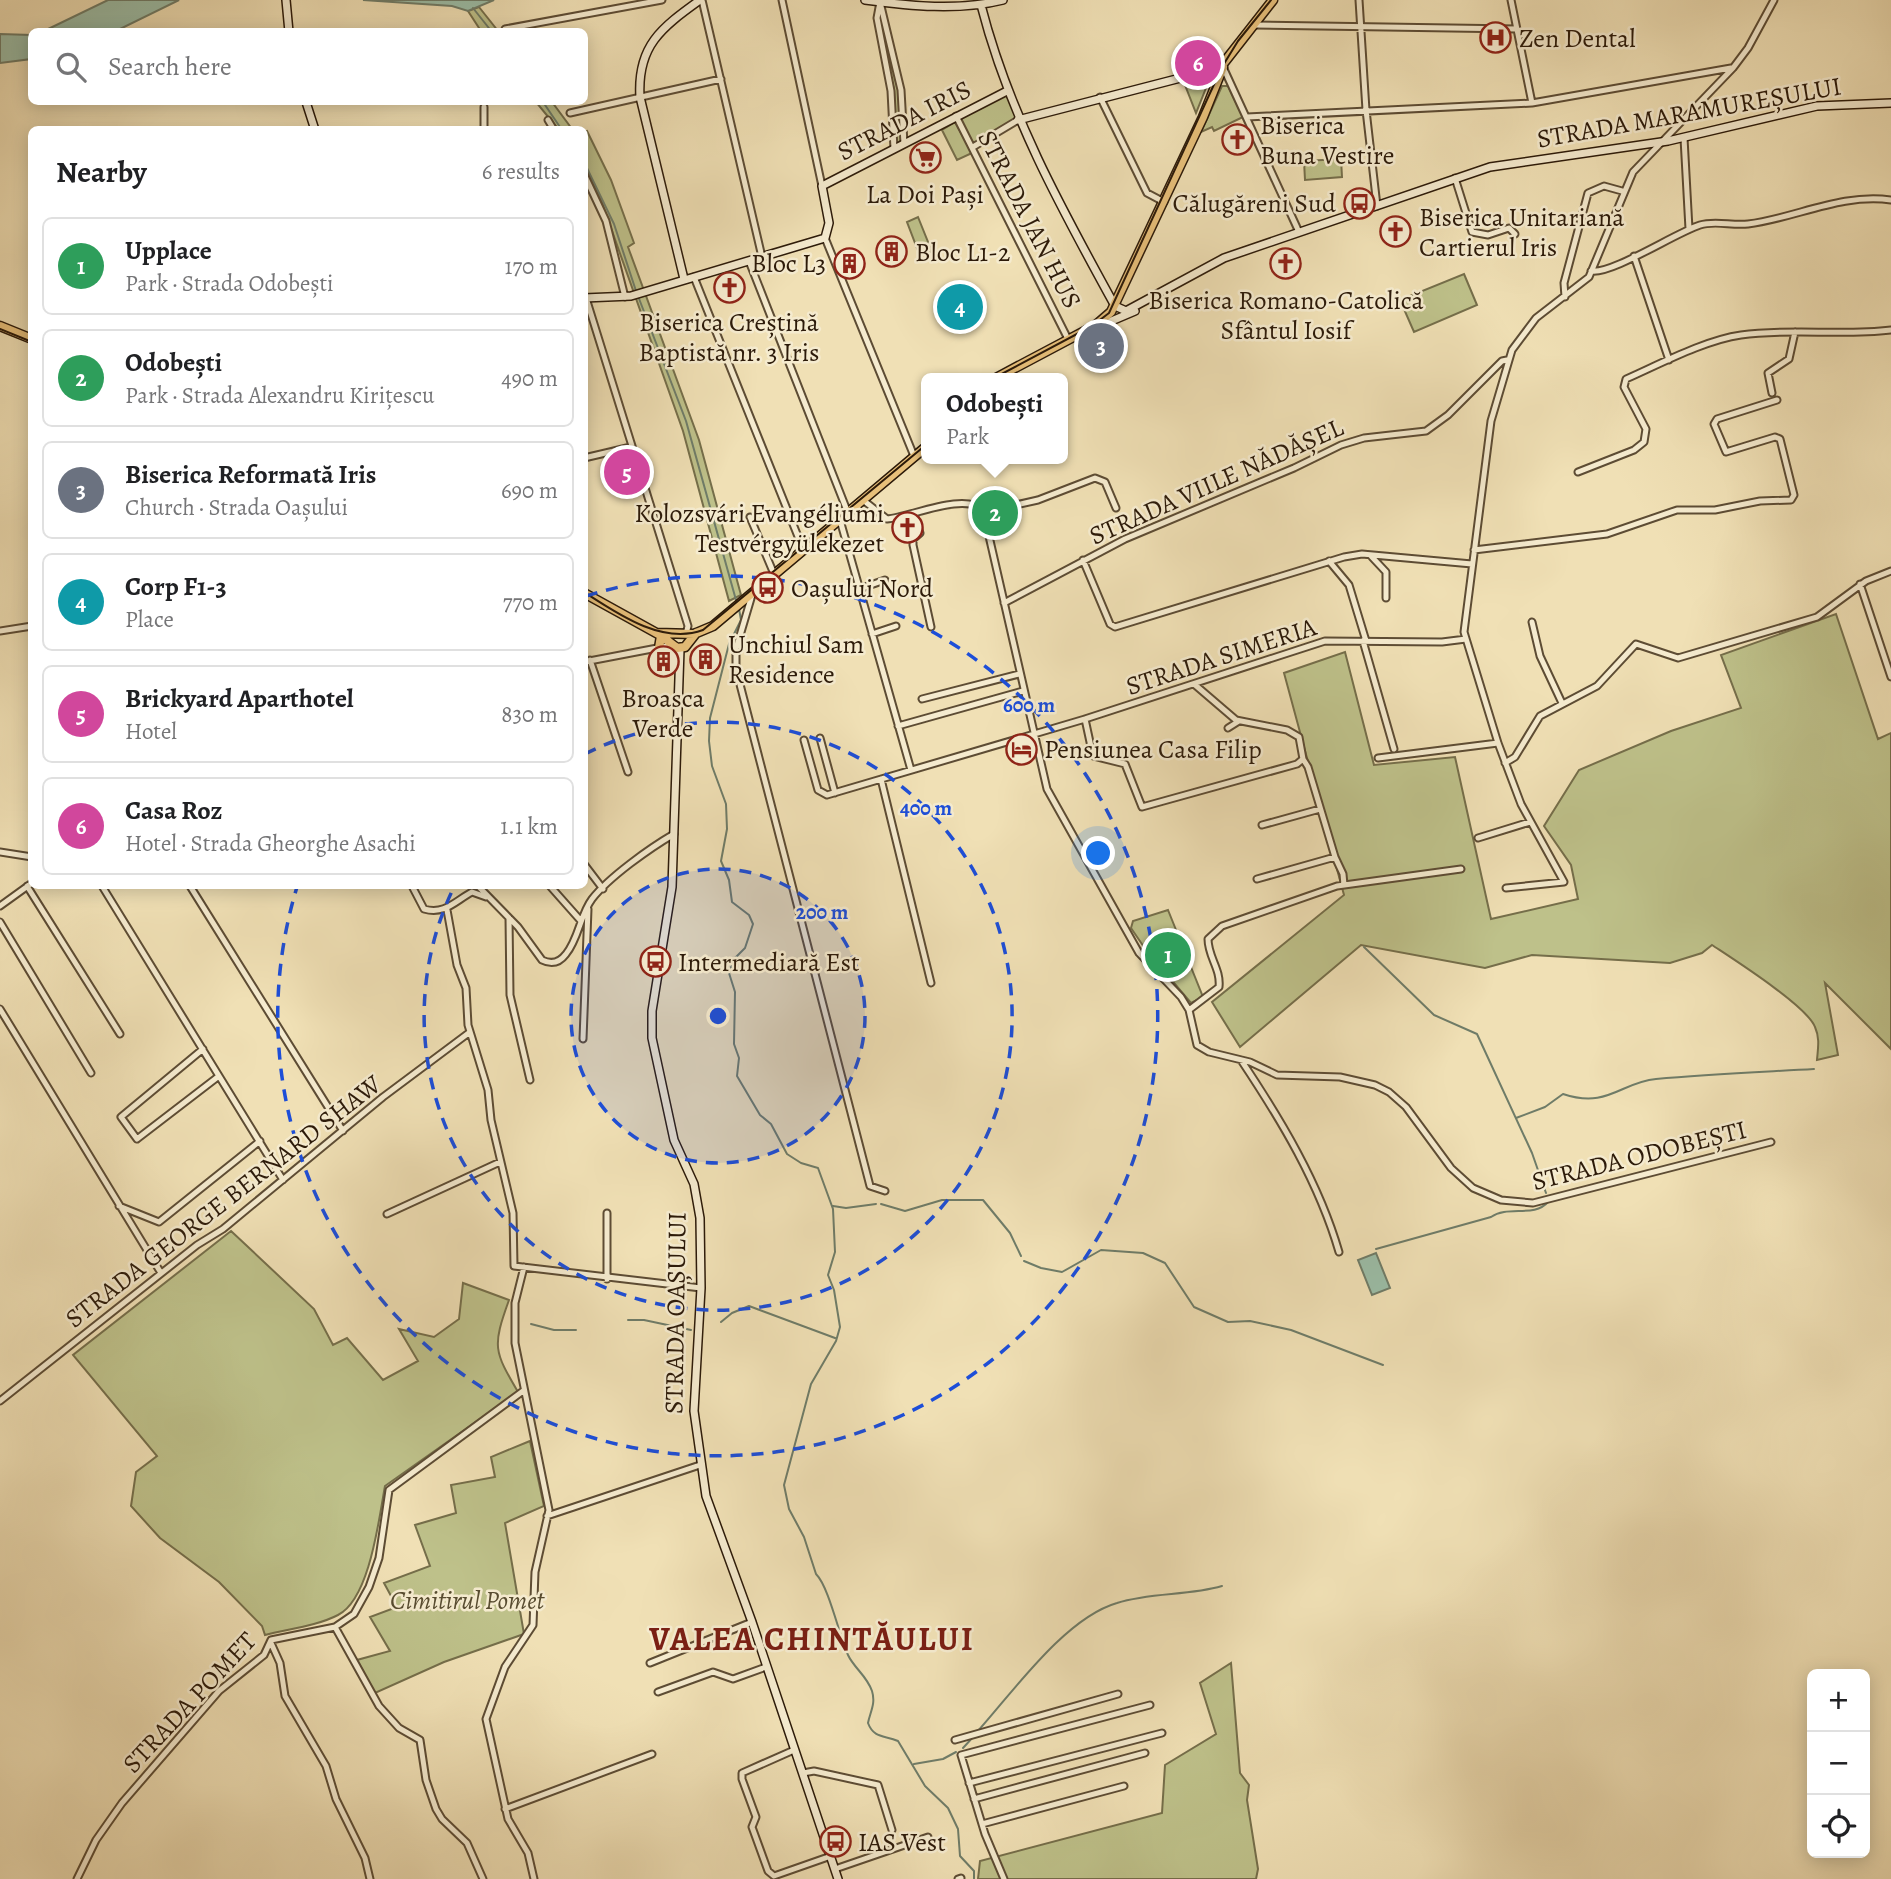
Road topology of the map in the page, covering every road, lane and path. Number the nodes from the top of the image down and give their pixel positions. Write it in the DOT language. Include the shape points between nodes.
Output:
graph roads {
  1 [pos="286,0"];
  2 [pos="662,0"];
  3 [pos="701,0"];
  4 [pos="782,0"];
  5 [pos="865,0"];
  6 [pos="1003,0"];
  7 [pos="1273,0"];
  8 [pos="1359,0"];
  9 [pos="1511,0"];
  10 [pos="1774,0"];
  11 [pos="880,1"];
  12 [pos="981,5"];
  13 [pos="1251,25"];
  14 [pos="1361,26"];
  15 [pos="289,28"];
  16 [pos="510,28"];
  17 [pos="1517,30"];
  18 [pos="1223,67"];
  19 [pos="1733,68"];
  20 [pos="721,79"];
  21 [pos="1007,92"];
  22 [pos="640,97"];
  23 [pos="1100,97"];
  24 [pos="1532,103"];
  25 [pos="1891,103"];
  26 [pos="307,105"];
  27 [pos="484,107"];
  28 [pos="1366,110"];
  29 [pos="570,113"];
  30 [pos="956,116"];
  31 [pos="1247,117"];
  32 [pos="548,120"];
  33 [pos="1018,120"];
  34 [pos="314,126"];
  35 [pos="484,126"];
  36 [pos="552,126"];
  37 [pos="1684,138"];
  38 [pos="1661,141"];
  39 [pos="904,144"];
  40 [pos="973,147"];
  41 [pos="894,149"];
  42 [pos="1455,178"];
  43 [pos="588,182"];
  44 [pos="822,186"];
  45 [pos="1622,191"];
  46 [pos="1891,200"];
  47 [pos="1164,202"];
  48 [pos="1377,205"];
  49 [pos="1689,229"];
  50 [pos="1299,233"];
  51 [pos="1515,233"];
  52 [pos="825,238"];
  53 [pos="1634,256"];
  54 [pos="762,257"];
  55 [pos="749,261"];
  56 [pos="1591,271"];
  57 [pos="694,276"];
  58 [pos="684,279"];
  59 [pos="628,296"];
  60 [pos="1565,297"];
  61 [pos="588,298"];
  62 [pos="1140,306"];
  63 [pos="588,308"];
  64 [pos="1112,310"];
  65 [pos="1122,318"];
  66 [pos="0,326"];
  67 [pos="1891,330"];
  68 [pos="1084,331"];
  69 [pos="1795,332"];
  70 [pos="28,337"];
  71 [pos="1068,339"];
  72 [pos="1507,360"];
  73 [pos="1670,360"];
  74 [pos="1005,373"];
  75 [pos="1772,393"];
  76 [pos="1777,400"];
  77 [pos="631,447"];
  78 [pos="921,451"];
  79 [pos="914,456"];
  80 [pos="588,457"];
  81 [pos="1578,472"];
  82 [pos="863,500"];
  83 [pos="981,508"];
  84 [pos="1116,508"];
  85 [pos="848,513"];
  86 [pos="914,514"];
  87 [pos="750,517"];
  88 [pos="840,520"];
  89 [pos="803,549"];
  90 [pos="1474,550"];
  91 [pos="1371,555"];
  92 [pos="1083,560"];
  93 [pos="1329,561"];
  94 [pos="1472,564"];
  95 [pos="1891,571"];
  96 [pos="774,574"];
  97 [pos="885,580"];
  98 [pos="1860,584"];
  99 [pos="859,589"];
  100 [pos="588,595"];
  101 [pos="750,595"];
  102 [pos="1386,598"];
  103 [pos="1004,603"];
  104 [pos="1532,622"];
  105 [pos="896,626"];
  106 [pos="931,626"];
  107 [pos="28,627"];
  108 [pos="0,631"];
  109 [pos="659,634"];
  110 [pos="872,634"];
  111 [pos="1466,639"];
  112 [pos="678,641"];
  113 [pos="1364,641"];
  114 [pos="659,648"];
  115 [pos="588,661"];
  116 [pos="588,664"];
  117 [pos="1019,674"];
  118 [pos="1891,677"];
  119 [pos="1194,684"];
  120 [pos="1023,691"];
  121 [pos="922,699"];
  122 [pos="1562,703"];
  123 [pos="1085,719"];
  124 [pos="1238,721"];
  125 [pos="898,726"];
  126 [pos="1228,728"];
  127 [pos="1033,734"];
  128 [pos="820,738"];
  129 [pos="804,740"];
  130 [pos="1498,743"];
  131 [pos="1394,748"];
  132 [pos="1378,758"];
  133 [pos="1303,759"];
  134 [pos="1505,763"];
  135 [pos="911,770"];
  136 [pos="628,772"];
  137 [pos="881,779"];
  138 [pos="835,793"];
  139 [pos="1320,809"];
  140 [pos="1530,822"];
  141 [pos="1262,825"];
  142 [pos="674,834"];
  143 [pos="1478,838"];
  144 [pos="0,852"];
  145 [pos="28,856"];
  146 [pos="1335,857"];
  147 [pos="588,869"];
  148 [pos="1461,869"];
  149 [pos="1257,879"];
  150 [pos="1344,885"];
  151 [pos="28,886"];
  152 [pos="1506,888"];
  153 [pos="31,889"];
  154 [pos="104,889"];
  155 [pos="192,889"];
  156 [pos="414,889"];
  157 [pos="481,889"];
  158 [pos="553,889"];
  159 [pos="603,889"];
  160 [pos="489,899"];
  161 [pos="0,905"];
  162 [pos="588,908"];
  163 [pos="447,910"];
  164 [pos="509,918"];
  165 [pos="581,921"];
  166 [pos="0,922"];
  167 [pos="931,983"];
  168 [pos="0,1009"];
  169 [pos="1189,1010"];
  170 [pos="470,1032"];
  171 [pos="120,1034"];
  172 [pos="583,1039"];
  173 [pos="203,1049"];
  174 [pos="1241,1060"];
  175 [pos="91,1073"];
  176 [pos="219,1076"];
  177 [pos="530,1080"];
  178 [pos="343,1131"];
  179 [pos="260,1141"];
  180 [pos="1771,1142"];
  181 [pos="500,1161"];
  182 [pos="283,1180"];
  183 [pos="885,1191"];
  184 [pos="119,1206"];
  185 [pos="607,1213"];
  186 [pos="387,1214"];
  187 [pos="1339,1252"];
  188 [pos="524,1267"];
  189 [pos="162,1273"];
  190 [pos="607,1279"];
  191 [pos="701,1288"];
  192 [pos="523,1391"];
  193 [pos="0,1402"];
  194 [pos="700,1465"];
  195 [pos="547,1516"];
  196 [pos="752,1622"];
  197 [pos="335,1627"];
  198 [pos="271,1643"];
  199 [pos="650,1663"];
  200 [pos="766,1667"];
  201 [pos="658,1692"];
  202 [pos="1118,1693"];
  203 [pos="1150,1705"];
  204 [pos="1162,1733"];
  205 [pos="955,1740"];
  206 [pos="794,1750"];
  207 [pos="1145,1753"];
  208 [pos="652,1755"];
  209 [pos="803,1773"];
  210 [pos="969,1783"];
  211 [pos="1124,1786"];
  212 [pos="974,1799"];
  213 [pos="505,1809"];
  214 [pos="982,1824"];
  215 [pos="891,1830"];
  216 [pos="928,1837"];
  217 [pos="831,1856"];
  218 [pos="835,1869"];
  219 [pos="774,1877"];
  220 [pos="77,1879"];
  221 [pos="370,1879"];
  222 [pos="483,1879"];
  223 [pos="534,1879"];
  224 [pos="838,1879"];
  225 [pos="1004,1879"];
  1 -- 15 [label="main road"];
  2 -- 16 [label="street"];
  3 -- 20 [label="street"];
  3 -- 22 [label="main road" via="650,44 641,65"];
  4 -- 44 [label="street"];
  5 -- 11 [label="main road"];
  6 -- 12 [label="main road"];
  7 -- 13 [label="main road"];
  8 -- 14 [label="street"];
  9 -- 17 [label="street"];
  10 -- 19 [label="street"];
  11 -- 12 [label="main road" via="933,7"];
  11 -- 39 [label="street" via="901,90"];
  11 -- 41 [label="street" via="877,18 891,91"];
  12 -- 21 [label="main road"];
  13 -- 14 [label="street"];
  13 -- 18 [label="main road"];
  14 -- 17 [label="street"];
  14 -- 28 [label="street"];
  17 -- 24 [label="street"];
  18 -- 23 [label="main road"];
  18 -- 31 [label="street"];
  18 -- 47 [label="main road"];
  19 -- 24 [label="street"];
  19 -- 38 [label="street"];
  20 -- 22 [label="street"];
  20 -- 54 [label="street"];
  21 -- 30 [label="main road, STRADA IRIS"];
  21 -- 33 [label="main road"];
  22 -- 29 [label="street"];
  22 -- 58 [label="main road"];
  23 -- 33 [label="main road"];
  23 -- 47 [label="street" via="1147,193"];
  24 -- 28 [label="street"];
  25 -- 37 [label="main road, STRADA MARAMUREȘULUI" via="1817,106"];
  26 -- 34 [label="main road"];
  27 -- 35 [label="street"];
  28 -- 31 [label="street"];
  28 -- 48 [label="street"];
  30 -- 39 [label="main road, STRADA IRIS"];
  30 -- 40 [label="street, STRADA JAN HUS"];
  31 -- 50 [label="street"];
  32 -- 36 [label="street"];
  33 -- 40 [label="street, STRADA IRIS"];
  33 -- 64 [label="main road"];
  37 -- 38 [label="main road, STRADA MARAMUREȘULUI"];
  37 -- 49 [label="street"];
  38 -- 42 [label="main road, STRADA MARAMUREȘULUI" via="1507,164"];
  38 -- 45 [label="street"];
  39 -- 41 [label="main road, STRADA IRIS"];
  40 -- 71 [label="street, STRADA JAN HUS"];
  41 -- 44 [label="main road, STRADA IRIS"];
  42 -- 48 [label="main road, STRADA MARAMUREȘULUI"];
  42 -- 51 [label="street" via="1472,232 1488,234 1509,228"];
  43 -- 59 [label="street" via="606,220"];
  44 -- 52 [label="main road" via="830,223"];
  45 -- 56 [label="street"];
  45 -- 60 [label="street" via="1604,186 1588,193 1564,283"];
  46 -- 49 [label="street" via="1842,201 1759,222 1710,223"];
  47 -- 64 [label="main road"];
  48 -- 50 [label="main road, STRADA MARAMUREȘULUI"];
  49 -- 53 [label="street"];
  50 -- 62 [label="main road, STRADA MARAMUREȘULUI" via="1215,261"];
  52 -- 54 [label="main road"];
  52 -- 79 [label="street"];
  53 -- 56 [label="street" via="1600,272"];
  53 -- 73 [label="street"];
  54 -- 55 [label="main road"];
  55 -- 57 [label="main road"];
  55 -- 85 [label="street"];
  56 -- 60 [label="street, STRADA VIILE NĂDĂȘEL" via="1586,281"];
  57 -- 58 [label="main road"];
  57 -- 89 [label="street"];
  58 -- 59 [label="main road"];
  59 -- 61 [label="main road"];
  60 -- 72 [label="street, STRADA VIILE NĂDĂȘEL" via="1536,318"];
  62 -- 64 [label="main road"];
  62 -- 65 [label="main road, STRADA MARAMUREȘULUI"];
  63 -- 77 [label="street"];
  64 -- 65 [label="main road"];
  64 -- 68 [label="main road"];
  65 -- 68 [label="main road, STRADA MARAMUREȘULUI"];
  66 -- 70 [label="main road"];
  67 -- 69 [label="street"];
  68 -- 71 [label="main road"];
  69 -- 73 [label="street" via="1739,335"];
  69 -- 75 [label="street" via="1788,359 1768,373"];
  71 -- 74 [label="main road"];
  72 -- 90 [label="street" via="1491,421"];
  72 -- 92 [label="street, STRADA VIILE NĂDĂȘEL" via="1426,431 1341,444"];
  73 -- 81 [label="street" via="1623,382 1646,429 1644,442"];
  76 -- 90 [label="street" via="1717,419 1714,424 1726,452 1780,439 1794,495 1791,500 1677,510 1607,534"];
  77 -- 80 [label="street"];
  77 -- 112 [label="street" via="688,626"];
  78 -- 79 [label="main road"];
  79 -- 82 [label="main road"];
  82 -- 85 [label="main road"];
  82 -- 86 [label="street" via="883,519"];
  83 -- 84 [label="street" via="1038,499 1095,478 1105,482"];
  83 -- 86 [label="street" via="957,504"];
  83 -- 103 [label="street, STRADA ODOBEȘTI"];
  85 -- 88 [label="main road"];
  86 -- 106 [label="street" via="920,533 912,542"];
  87 -- 96 [label="street"];
  88 -- 89 [label="main road"];
  88 -- 99 [label="street"];
  89 -- 96 [label="main road"];
  90 -- 94 [label="street"];
  91 -- 93 [label="street"];
  91 -- 94 [label="street"];
  91 -- 102 [label="street" via="1386,572"];
  92 -- 93 [label="street" via="1115,627"];
  92 -- 103 [label="street, STRADA VIILE NĂDĂȘEL"];
  93 -- 113 [label="street" via="1349,584"];
  94 -- 111 [label="street"];
  95 -- 98 [label="street"];
  96 -- 101 [label="main road"];
  97 -- 99 [label="street"];
  98 -- 118 [label="street"];
  98 -- 122 [label="street" via="1817,617 1678,658 1636,644 1607,678"];
  99 -- 110 [label="street"];
  100 -- 109 [label="main road"];
  101 -- 112 [label="main road" via="723,618"];
  101 -- 183 [label="street" via="736,649 736,669 870,1186"];
  103 -- 117 [label="street, STRADA ODOBEȘTI"];
  104 -- 122 [label="street" via="1540,656"];
  105 -- 110 [label="street"];
  107 -- 108 [label="street"];
  109 -- 112 [label="main road"];
  109 -- 114 [label="main road"];
  110 -- 125 [label="street"];
  111 -- 113 [label="street, STRADA SIMERIA"];
  111 -- 130 [label="street"];
  112 -- 114 [label="street"];
  112 -- 142 [label="main road, STRADA OAȘULUI"];
  113 -- 119 [label="street, STRADA SIMERIA" via="1325,641"];
  113 -- 131 [label="street"];
  114 -- 115 [label="street"];
  116 -- 136 [label="street"];
  117 -- 120 [label="street, STRADA ODOBEȘTI"];
  117 -- 121 [label="street"];
  119 -- 123 [label="street, STRADA SIMERIA"];
  119 -- 124 [label="street"];
  120 -- 125 [label="street"];
  120 -- 127 [label="street, STRADA ODOBEȘTI"];
  122 -- 134 [label="street" via="1541,716"];
  123 -- 127 [label="street, STRADA SIMERIA"];
  123 -- 133 [label="street" via="1093,756 1125,764 1142,807"];
  124 -- 126 [label="street"];
  124 -- 133 [label="street" via="1296,734"];
  125 -- 135 [label="street"];
  127 -- 135 [label="street, STRADA SIMERIA"];
  127 -- 169 [label="street, STRADA ODOBEȘTI" via="1047,789 1103,890 1139,953"];
  128 -- 138 [label="street"];
  129 -- 138 [label="street" via="818,790 824,795"];
  130 -- 132 [label="street"];
  130 -- 134 [label="street"];
  133 -- 139 [label="street"];
  134 -- 140 [label="street"];
  135 -- 137 [label="street, STRADA SIMERIA"];
  137 -- 138 [label="street, STRADA SIMERIA"];
  137 -- 167 [label="street"];
  139 -- 141 [label="street"];
  139 -- 146 [label="street"];
  140 -- 143 [label="street"];
  140 -- 152 [label="street" via="1564,882"];
  142 -- 159 [label="street" via="642,853"];
  142 -- 191 [label="main road, STRADA OAȘULUI" via="672,887 652,1011 652,1038 674,1140 698,1198"];
  144 -- 145 [label="street"];
  146 -- 149 [label="street"];
  146 -- 150 [label="street"];
  147 -- 159 [label="street"];
  148 -- 150 [label="street"];
  150 -- 169 [label="street" via="1213,931 1208,950 1220,975 1219,987"];
  151 -- 161 [label="street"];
  153 -- 171 [label="street"];
  154 -- 173 [label="street"];
  155 -- 178 [label="street"];
  156 -- 163 [label="street" via="424,909"];
  157 -- 160 [label="street"];
  158 -- 165 [label="street"];
  159 -- 162 [label="street"];
  160 -- 163 [label="street" via="472,892"];
  160 -- 164 [label="street"];
  162 -- 165 [label="street"];
  162 -- 172 [label="street"];
  163 -- 170 [label="street" via="466,988"];
  164 -- 165 [label="street" via="548,963 566,954"];
  164 -- 177 [label="street" via="510,995"];
  166 -- 175 [label="street"];
  168 -- 184 [label="street"];
  169 -- 174 [label="street, STRADA ODOBEȘTI" via="1197,1045"];
  170 -- 178 [label="street, STRADA GEORGE BERNARD SHAW"];
  170 -- 181 [label="street" via="488,1090"];
  173 -- 176 [label="street"];
  173 -- 176 [label="street" via="121,1117 137,1139"];
  174 -- 180 [label="street, STRADA ODOBEȘTI" via="1278,1075 1340,1077 1384,1089 1406,1107 1464,1180 1483,1194 1517,1204"];
  174 -- 187 [label="street" via="1305,1167 1335,1231"];
  176 -- 179 [label="street"];
  178 -- 182 [label="street, STRADA GEORGE BERNARD SHAW"];
  179 -- 182 [label="street"];
  179 -- 184 [label="street" via="159,1222"];
  181 -- 186 [label="street"];
  181 -- 188 [label="street" via="513,1213 514,1266"];
  182 -- 189 [label="street, STRADA GEORGE BERNARD SHAW"];
  184 -- 189 [label="street"];
  185 -- 190 [label="street"];
  188 -- 190 [label="street"];
  188 -- 192 [label="street" via="514,1315"];
  189 -- 193 [label="street, STRADA GEORGE BERNARD SHAW"];
  190 -- 191 [label="street"];
  191 -- 194 [label="main road, STRADA OAȘULUI" via="694,1411"];
  192 -- 195 [label="street"];
  192 -- 197 [label="street" via="389,1490 379,1558 369,1587 354,1614"];
  194 -- 195 [label="street"];
  194 -- 196 [label="main road, STRADA OAȘULUI" via="710,1511"];
  195 -- 213 [label="street" via="535,1572 533,1625 505,1667 487,1712"];
  196 -- 199 [label="street"];
  196 -- 200 [label="main road, STRADA OAȘULUI"];
  197 -- 198 [label="street, STRADA POMET"];
  197 -- 222 [label="street" via="379,1706 399,1728 420,1740 436,1810 467,1843"];
  198 -- 220 [label="street, STRADA POMET" via="264,1655 219,1691 130,1794 96,1840"];
  198 -- 221 [label="street" via="280,1663 285,1696 326,1766"];
  200 -- 201 [label="street" via="733,1679 713,1672"];
  200 -- 206 [label="main road, STRADA OAȘULUI"];
  202 -- 205 [label="street"];
  203 -- 210 [label="street" via="961,1755"];
  204 -- 210 [label="street"];
  206 -- 209 [label="main road, STRADA OAȘULUI"];
  206 -- 219 [label="street" via="747,1770 741,1777 756,1818 752,1827"];
  207 -- 212 [label="street"];
  208 -- 213 [label="street"];
  209 -- 215 [label="street" via="814,1771 878,1786"];
  209 -- 217 [label="main road, STRADA OAȘULUI"];
  210 -- 212 [label="street"];
  211 -- 214 [label="street"];
  212 -- 214 [label="street"];
  213 -- 223 [label="street" via="531,1860"];
  214 -- 225 [label="street"];
  216 -- 218 [label="street"];
  217 -- 218 [label="main road, STRADA OAȘULUI"];
  217 -- 219 [label="street"];
  218 -- 224 [label="main road, STRADA OAȘULUI"];
}
